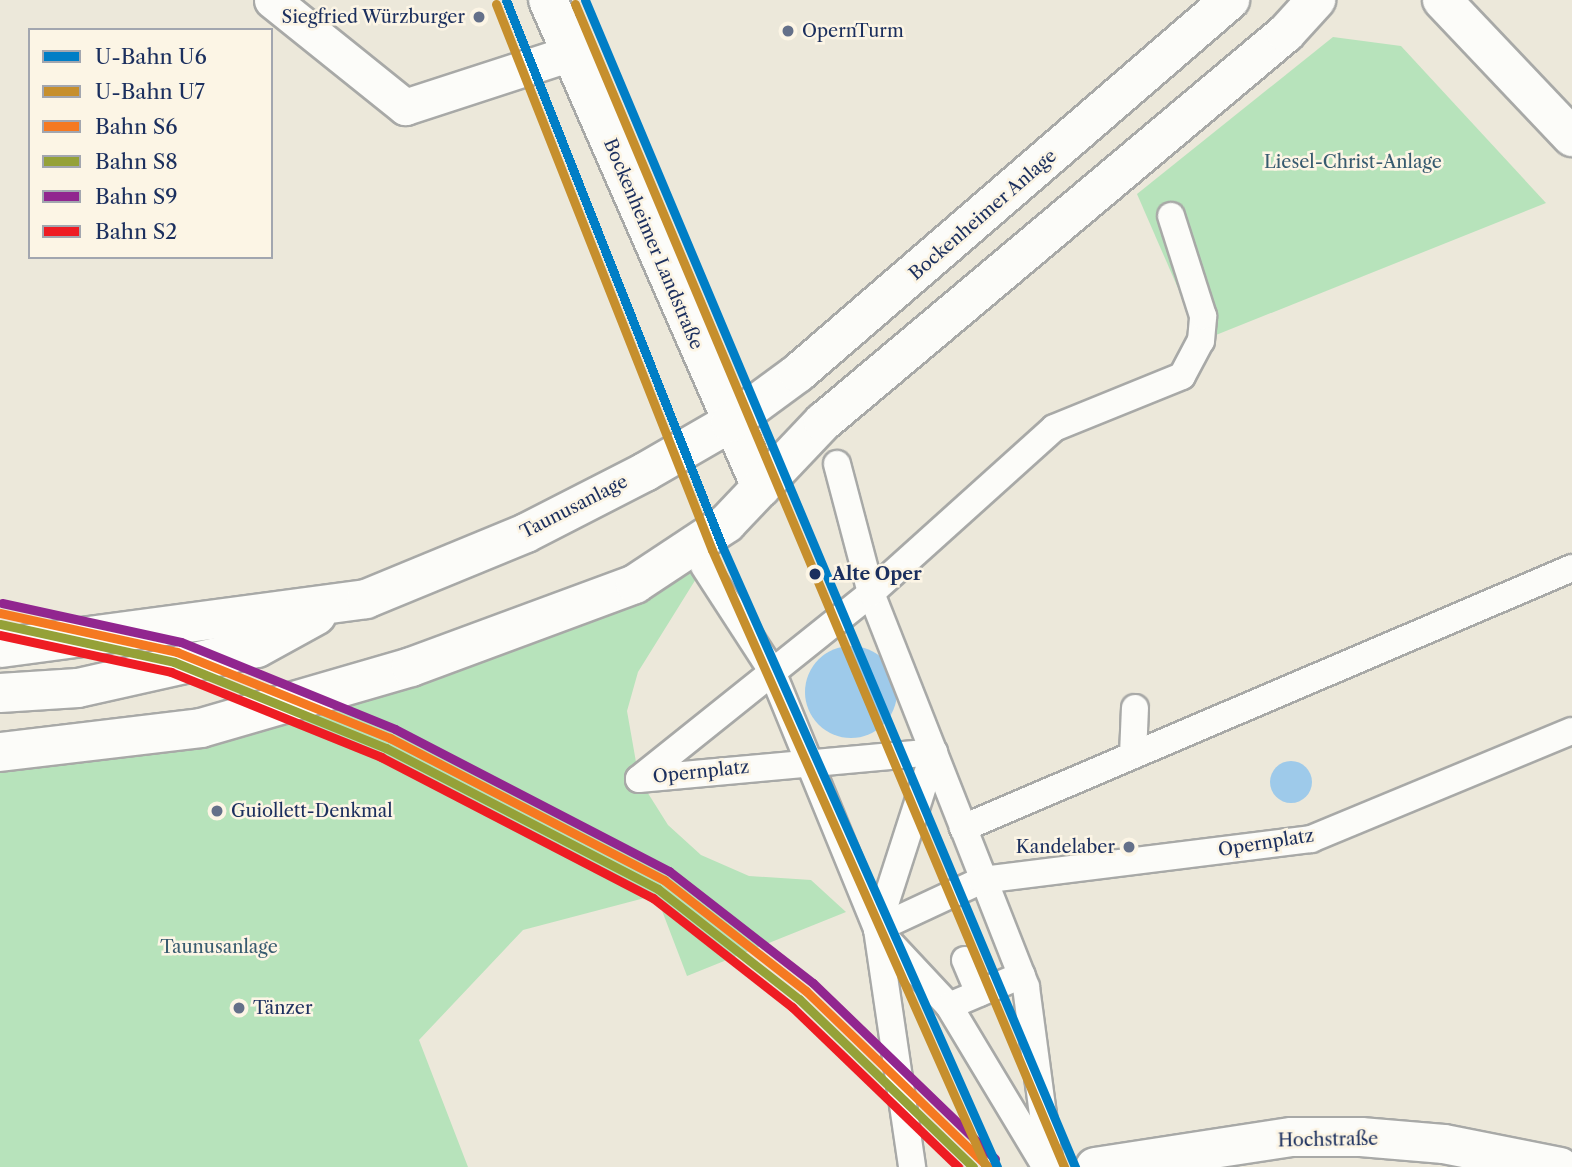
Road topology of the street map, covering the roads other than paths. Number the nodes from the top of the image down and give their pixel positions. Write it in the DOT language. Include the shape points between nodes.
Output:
graph roads {
  1 [pos="272,0"];
  2 [pos="548,0"];
  3 [pos="1230,0"];
  4 [pos="1316,0"];
  5 [pos="1442,0"];
  6 [pos="571,53"];
  7 [pos="1572,137"];
  8 [pos="1171,216"];
  9 [pos="730,423"];
  10 [pos="837,464"];
  11 [pos="761,487"];
  12 [pos="704,566"];
  13 [pos="1572,568"];
  14 [pos="871,593"];
  15 [pos="328,609"];
  16 [pos="0,648"];
  17 [pos="771,669"];
  18 [pos="0,693"];
  19 [pos="1135,708"];
  20 [pos="1572,730"];
  21 [pos="0,751"];
  22 [pos="934,752"];
  23 [pos="1133,755"];
  24 [pos="808,761"];
  25 [pos="962,828"];
  26 [pos="982,880"];
  27 [pos="877,929"];
  28 [pos="966,961"];
  29 [pos="1022,975"];
  30 [pos="979,993"];
  31 [pos="949,1006"];
  32 [pos="912,1167"];
  33 [pos="1048,1167"];
  34 [pos="1095,1167"];
  35 [pos="1560,1167"];
  1 -- 6 [label="street" via="405,107"];
  2 -- 6 [label="main road, Bockenheimer Landstraße"];
  3 -- 9 [label="main road, Bockenheimer Anlage" via="854,326"];
  4 -- 11 [label="main road" via="1286,33 823,422"];
  5 -- 7 [label="main road"];
  6 -- 9 [label="main road, Bockenheimer Landstraße"];
  8 -- 14 [label="street, Opernplatz" via="1203,316 1201,341 1181,376 1054,428"];
  9 -- 11 [label="main road, Bockenheimer Landstraße"];
  9 -- 15 [label="main road, Taunusanlage" via="526,533"];
  10 -- 14 [label="street"];
  11 -- 21 [label="main road" via="694,550 560,617 201,729"];
  12 -- 17 [label="street"];
  13 -- 23 [label="street"];
  14 -- 17 [label="street, Opernplatz"];
  14 -- 22 [label="street"];
  15 -- 16 [label="main road, Taunusanlage"];
  15 -- 18 [label="main road" via="257,648 78,688"];
  17 -- 24 [label="street"];
  17 -- 24 [label="street, Opernplatz" via="639,779"];
  19 -- 23 [label="street"];
  20 -- 26 [label="street, Opernplatz" via="1311,839"];
  22 -- 24 [label="street, Opernplatz"];
  22 -- 25 [label="street"];
  22 -- 27 [label="street"];
  23 -- 25 [label="street"];
  24 -- 27 [label="street"];
  25 -- 26 [label="street"];
  26 -- 27 [label="street, Opernplatz"];
  26 -- 29 [label="street"];
  27 -- 31 [label="street"];
  27 -- 32 [label="street"];
  28 -- 30 [label="street"];
  29 -- 30 [label="street"];
  29 -- 33 [label="street"];
  30 -- 31 [label="street"];
  31 -- 33 [label="street"];
  34 -- 35 [label="main road, Hochstraße" via="1278,1139 1347,1137 1444,1144"];
}
